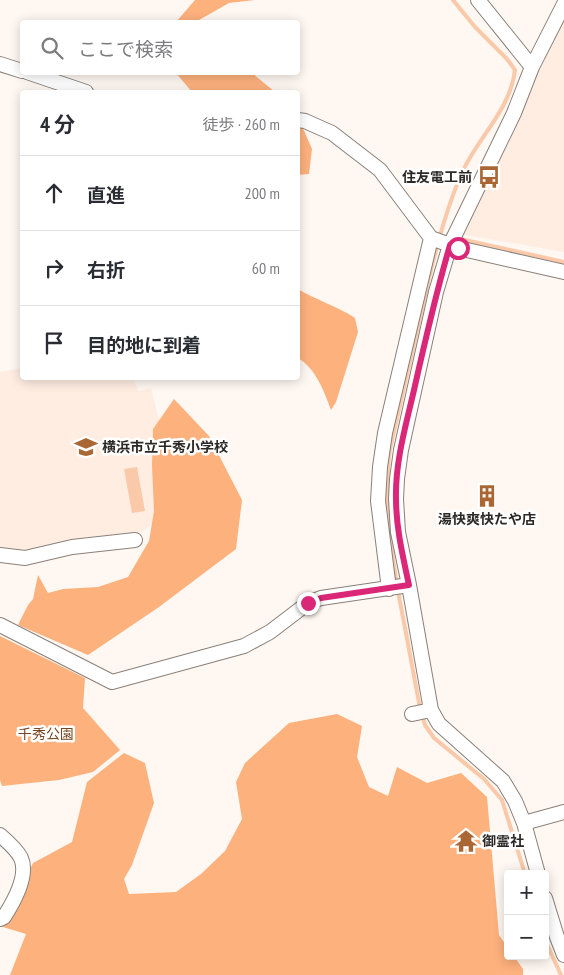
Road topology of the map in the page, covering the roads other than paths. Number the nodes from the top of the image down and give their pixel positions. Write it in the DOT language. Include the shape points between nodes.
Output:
graph roads {
  1 [pos="478,0"];
  2 [pos="564,4"];
  3 [pos="2,61"];
  4 [pos="532,67"];
  5 [pos="20,70"];
  6 [pos="35,75"];
  7 [pos="80,90"];
  8 [pos="300,120"];
  9 [pos="443,240"];
  10 [pos="564,272"];
  11 [pos="136,540"];
  12 [pos="0,555"];
  13 [pos="409,585"];
  14 [pos="389,589"];
  15 [pos="0,626"];
  16 [pos="564,812"];
  17 [pos="524,823"];
  18 [pos="0,835"];
  19 [pos="537,870"];
  20 [pos="549,911"];
  21 [pos="0,919"];
  22 [pos="564,954"];
  1 -- 4 [label="street"];
  2 -- 4 [label="street"];
  3 -- 5 [label="street"];
  4 -- 9 [label="street" via="514,114 461,222"];
  6 -- 7 [label="street"];
  8 -- 9 [label="street" via="332,132 380,170"];
  9 -- 10 [label="street" via="458,248"];
  9 -- 13 [label="street" via="436,292 397,478 398,532"];
  9 -- 14 [label="street" via="384,433 378,501"];
  11 -- 12 [label="street" via="72,547 25,558"];
  13 -- 14 [label="street"];
  13 -- 17 [label="street" via="422,712 503,781"];
  14 -- 15 [label="street" via="321,598 296,610 264,636 244,646 112,682"];
  16 -- 17 [label="street"];
  17 -- 19 [label="street"];
  18 -- 21 [label="street" via="22,859 23,873 19,892"];
  20 -- 22 [label="street"];
}
